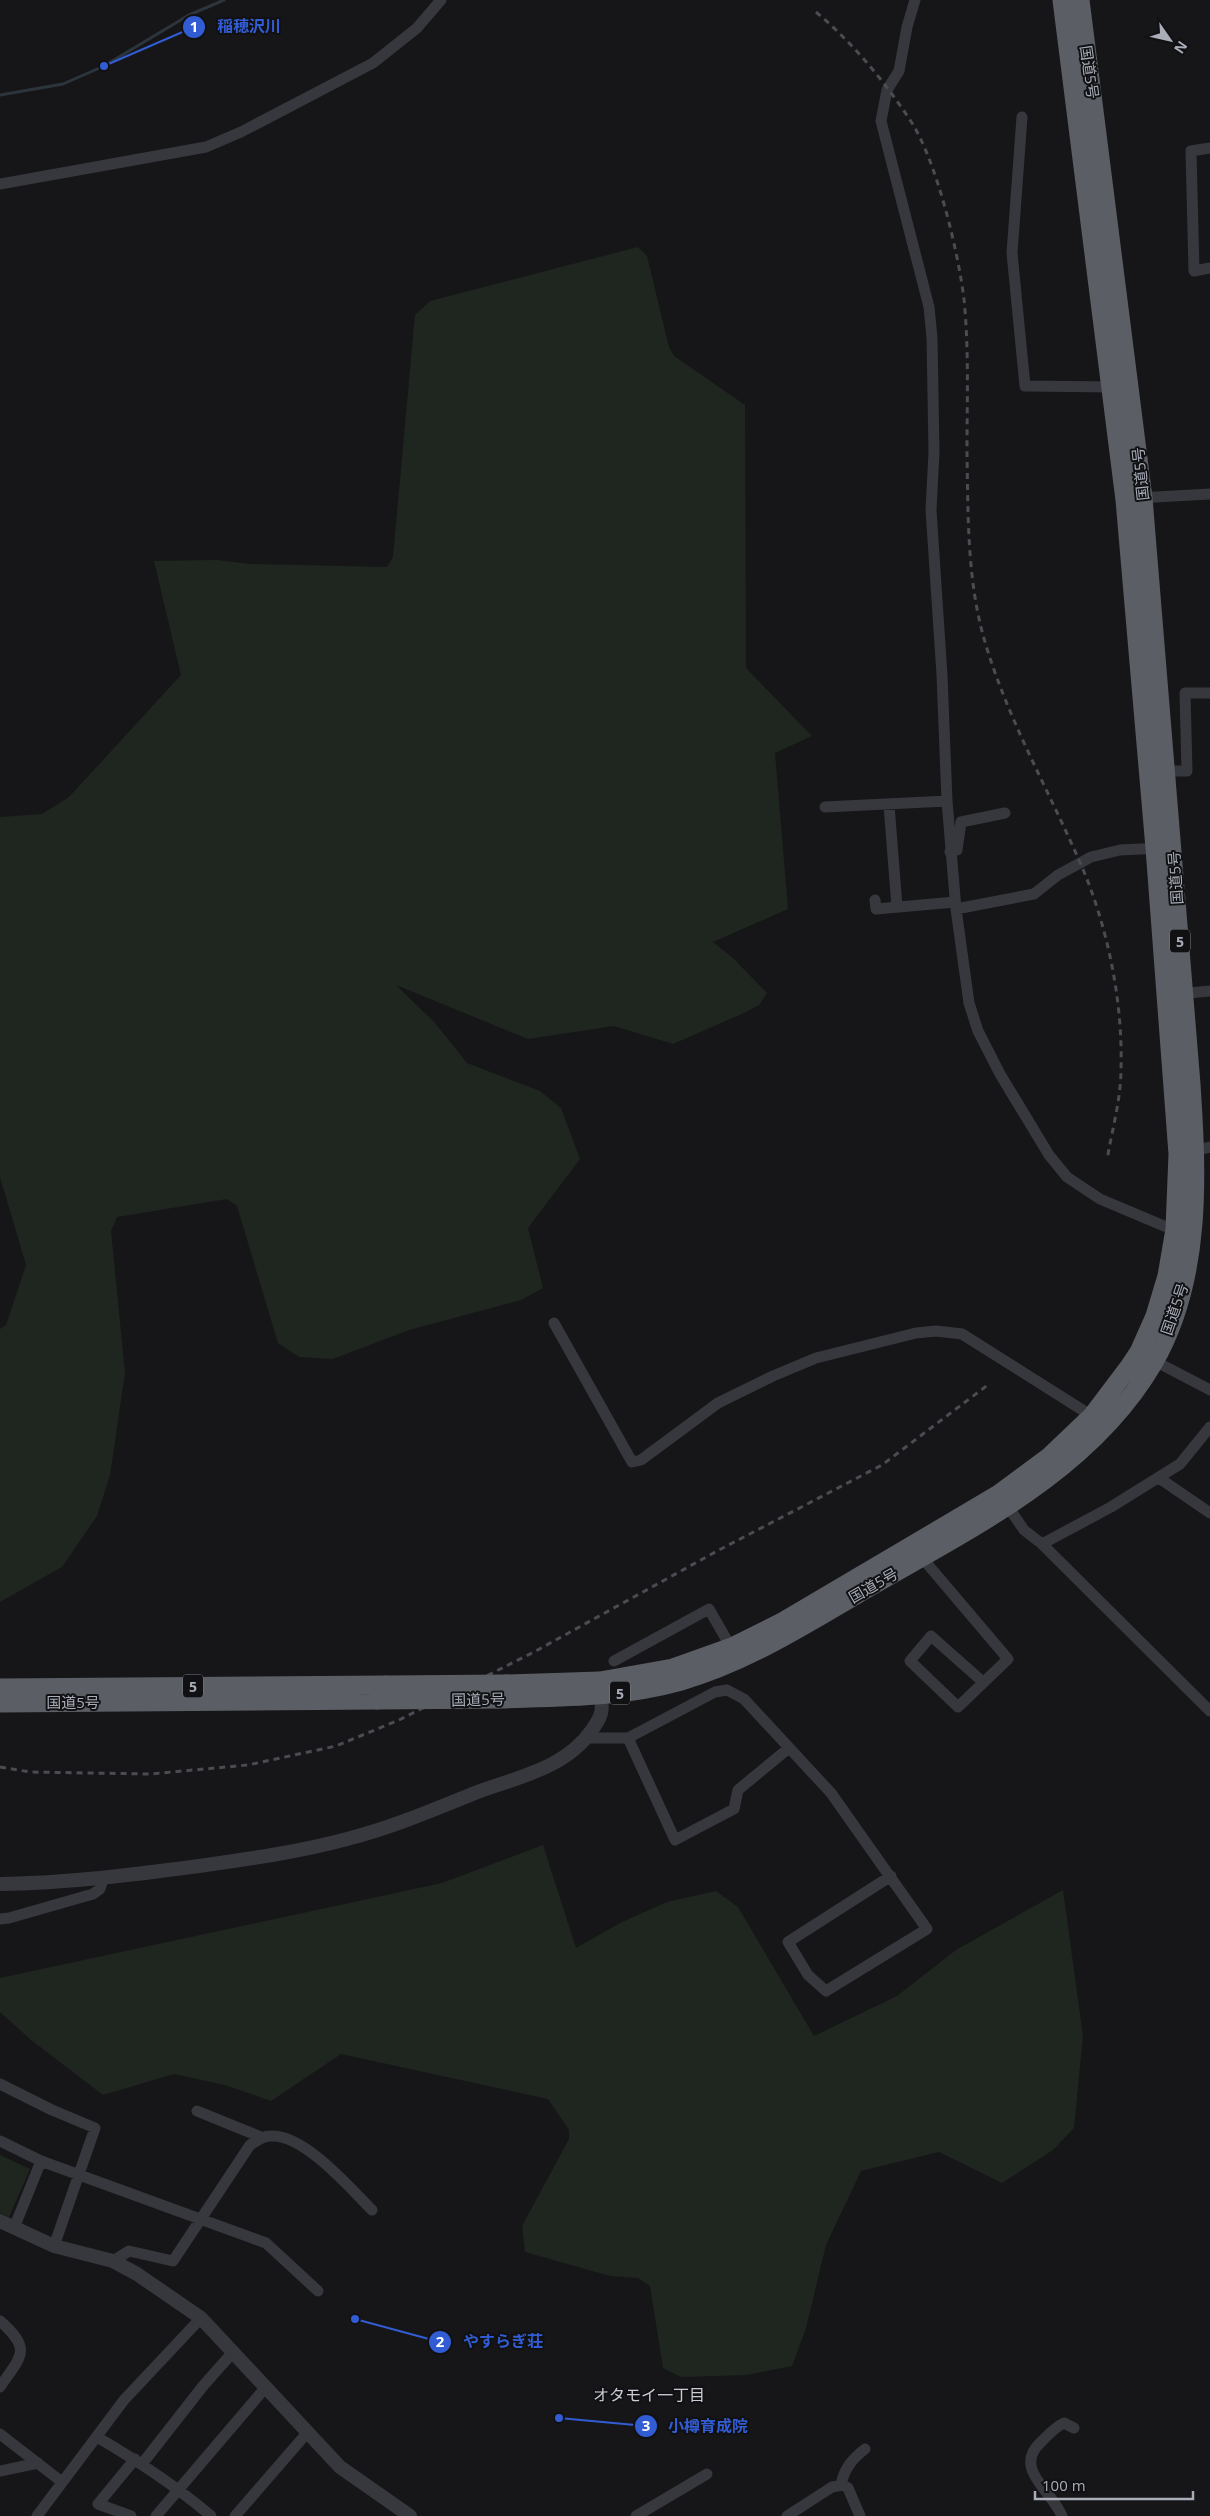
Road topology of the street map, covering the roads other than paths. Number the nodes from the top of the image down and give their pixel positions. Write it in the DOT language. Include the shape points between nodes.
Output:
graph roads {
  1 [pos="441,0"];
  2 [pos="915,0"];
  3 [pos="1062,0"];
  4 [pos="1080,0"];
  5 [pos="1022,117"];
  6 [pos="1210,148"];
  7 [pos="0,184"];
  8 [pos="1210,268"];
  9 [pos="1121,387"];
  10 [pos="1210,494"];
  11 [pos="1134,499"];
  12 [pos="1210,693"];
  13 [pos="1157,772"];
  14 [pos="947,801"];
  15 [pos="889,805"];
  16 [pos="826,807"];
  17 [pos="1005,813"];
  18 [pos="1164,848"];
  19 [pos="950,852"];
  20 [pos="875,900"];
  21 [pos="956,905"];
  22 [pos="898,907"];
  23 [pos="1210,991"];
  24 [pos="1175,994"];
  25 [pos="1194,1150"];
  26 [pos="1176,1228"];
  27 [pos="554,1323"];
  28 [pos="1147,1356"];
  29 [pos="1210,1390"];
  30 [pos="1100,1421"];
  31 [pos="1210,1427"];
  32 [pos="1159,1478"];
  33 [pos="1003,1500"];
  34 [pos="1210,1513"];
  35 [pos="1042,1544"];
  36 [pos="917,1551"];
  37 [pos="735,1654"];
  38 [pos="614,1661"];
  39 [pos="983,1682"];
  40 [pos="0,1688"];
  41 [pos="600,1689"];
  42 [pos="382,1693"];
  43 [pos="0,1703"];
  44 [pos="1210,1711"];
  45 [pos="586,1738"];
  46 [pos="628,1738"];
  47 [pos="789,1748"];
  48 [pos="891,1876"];
  49 [pos="103,1879"];
  50 [pos="0,1884"];
  51 [pos="0,1919"];
  52 [pos="0,2084"];
  53 [pos="197,2111"];
  54 [pos="261,2138"];
  55 [pos="0,2141"];
  56 [pos="41,2161"];
  57 [pos="79,2174"];
  58 [pos="372,2210"];
  59 [pos="200,2219"];
  60 [pos="0,2222"];
  61 [pos="14,2228"];
  62 [pos="54,2246"];
  63 [pos="113,2261"];
  64 [pos="318,2291"];
  65 [pos="200,2318"];
  66 [pos="0,2321"];
  67 [pos="234,2351"];
  68 [pos="0,2387"];
  69 [pos="266,2387"];
  70 [pos="1074,2428"];
  71 [pos="307,2432"];
  72 [pos="1,2433"];
  73 [pos="97,2437"];
  74 [pos="865,2449"];
  75 [pos="139,2461"];
  76 [pos="38,2464"];
  77 [pos="0,2471"];
  78 [pos="707,2474"];
  79 [pos="62,2482"];
  80 [pos="840,2485"];
  81 [pos="179,2489"];
  82 [pos="36,2516"];
  83 [pos="131,2516"];
  84 [pos="156,2516"];
  85 [pos="211,2516"];
  86 [pos="235,2516"];
  87 [pos="410,2516"];
  88 [pos="636,2516"];
  89 [pos="787,2516"];
  90 [pos="860,2516"];
  91 [pos="1062,2516"];
  1 -- 7 [label="street" via="416,28 373,63 242,132 206,147"];
  2 -- 14 [label="street" via="899,71 888,90 881,121 929,307 934,452 931,510"];
  3 -- 9 [label="highway, 国道5号 / 5"];
  4 -- 9 [label="highway, 国道5号 / 5"];
  5 -- 9 [label="street" via="1012,253 1025,386"];
  6 -- 8 [label="street" via="1191,151 1194,270"];
  9 -- 11 [label="highway, 国道5号 / 5"];
  10 -- 11 [label="street"];
  11 -- 13 [label="highway, 国道5号 / 5"];
  12 -- 13 [label="street" via="1185,693 1187,771"];
  13 -- 18 [label="highway, 国道5号 / 5"];
  14 -- 15 [label="street"];
  14 -- 19 [label="street"];
  15 -- 16 [label="street"];
  15 -- 22 [label="street"];
  17 -- 19 [label="street" via="960,822 957,850"];
  18 -- 21 [label="street" via="1120,850 1091,857 1058,875 1034,894"];
  18 -- 24 [label="highway, 国道5号 / 5"];
  19 -- 21 [label="street"];
  20 -- 22 [label="street" via="876,909"];
  21 -- 22 [label="street"];
  21 -- 26 [label="street" via="969,1003 978,1031 1049,1155 1067,1176 1100,1199"];
  23 -- 24 [label="street"];
  24 -- 25 [label="highway, 国道5号 / 5"];
  25 -- 26 [label="highway, 国道5号 / 5"];
  25 -- 28 [label="highway, 国道5号 / 5" via="1193,1232 1185,1280 1172,1323"];
  26 -- 28 [label="highway, 国道5号 / 5"];
  27 -- 30 [label="street" via="632,1462 641,1460 718,1403 773,1376 816,1358 936,1331 962,1334"];
  28 -- 29 [label="street"];
  28 -- 30 [label="highway, 国道5号 / 5"];
  30 -- 33 [label="highway, 国道5号 / 5" via="1060,1470"];
  31 -- 32 [label="street" via="1180,1464"];
  32 -- 34 [label="street"];
  32 -- 35 [label="street"];
  33 -- 35 [label="street" via="1024,1530"];
  33 -- 36 [label="highway, 国道5号 / 5"];
  35 -- 44 [label="street"];
  36 -- 37 [label="highway, 国道5号 / 5" via="790,1634"];
  36 -- 39 [label="street" via="1008,1659"];
  37 -- 38 [label="street" via="709,1609"];
  37 -- 41 [label="highway, 国道5号 / 5" via="677,1682"];
  39 -- 39 [label="street" via="958,1707 910,1661 932,1636"];
  40 -- 42 [label="highway, 国道5号 / 5"];
  41 -- 42 [label="highway, 国道5号 / 5, bridge"];
  41 -- 45 [label="street" via="601,1714"];
  42 -- 43 [label="highway, 国道5号 / 5"];
  45 -- 46 [label="street"];
  45 -- 49 [label="street" via="575,1750 543,1770 348,1839 283,1854"];
  46 -- 47 [label="street" via="715,1692 728,1690 744,1699"];
  46 -- 47 [label="street" via="675,1840 734,1809 738,1790"];
  47 -- 48 [label="street" via="831,1793"];
  48 -- 48 [label="street" via="788,1942 808,1975 826,1991 927,1929"];
  49 -- 50 [label="street"];
  49 -- 51 [label="street" via="100,1889 93,1894"];
  52 -- 57 [label="street" via="95,2128"];
  53 -- 54 [label="street"];
  54 -- 58 [label="street" via="272,2135 304,2148"];
  54 -- 59 [label="street" via="250,2145"];
  55 -- 56 [label="street"];
  56 -- 57 [label="street"];
  56 -- 61 [label="street"];
  57 -- 59 [label="street"];
  57 -- 62 [label="street"];
  59 -- 63 [label="street" via="173,2261 129,2251"];
  59 -- 64 [label="street" via="266,2243"];
  60 -- 61 [label="street"];
  61 -- 62 [label="street"];
  62 -- 63 [label="street"];
  63 -- 65 [label="street"];
  65 -- 67 [label="street"];
  65 -- 73 [label="street" via="124,2400"];
  66 -- 68 [label="street" via="22,2346 22,2355"];
  67 -- 69 [label="street"];
  67 -- 75 [label="street"];
  69 -- 71 [label="street"];
  69 -- 81 [label="street"];
  70 -- 91 [label="street" via="1064,2422 1034,2448 1030,2457 1030,2470"];
  71 -- 86 [label="street"];
  71 -- 87 [label="street" via="364,2487"];
  72 -- 76 [label="street"];
  73 -- 75 [label="street"];
  73 -- 79 [label="street"];
  74 -- 80 [label="street" via="850,2463"];
  75 -- 81 [label="street"];
  75 -- 83 [label="street" via="98,2504"];
  76 -- 77 [label="street"];
  76 -- 79 [label="street"];
  78 -- 88 [label="street"];
  79 -- 82 [label="street"];
  80 -- 89 [label="street" via="832,2486"];
  80 -- 90 [label="street" via="848,2488"];
  81 -- 84 [label="street"];
  81 -- 85 [label="street"];
}
